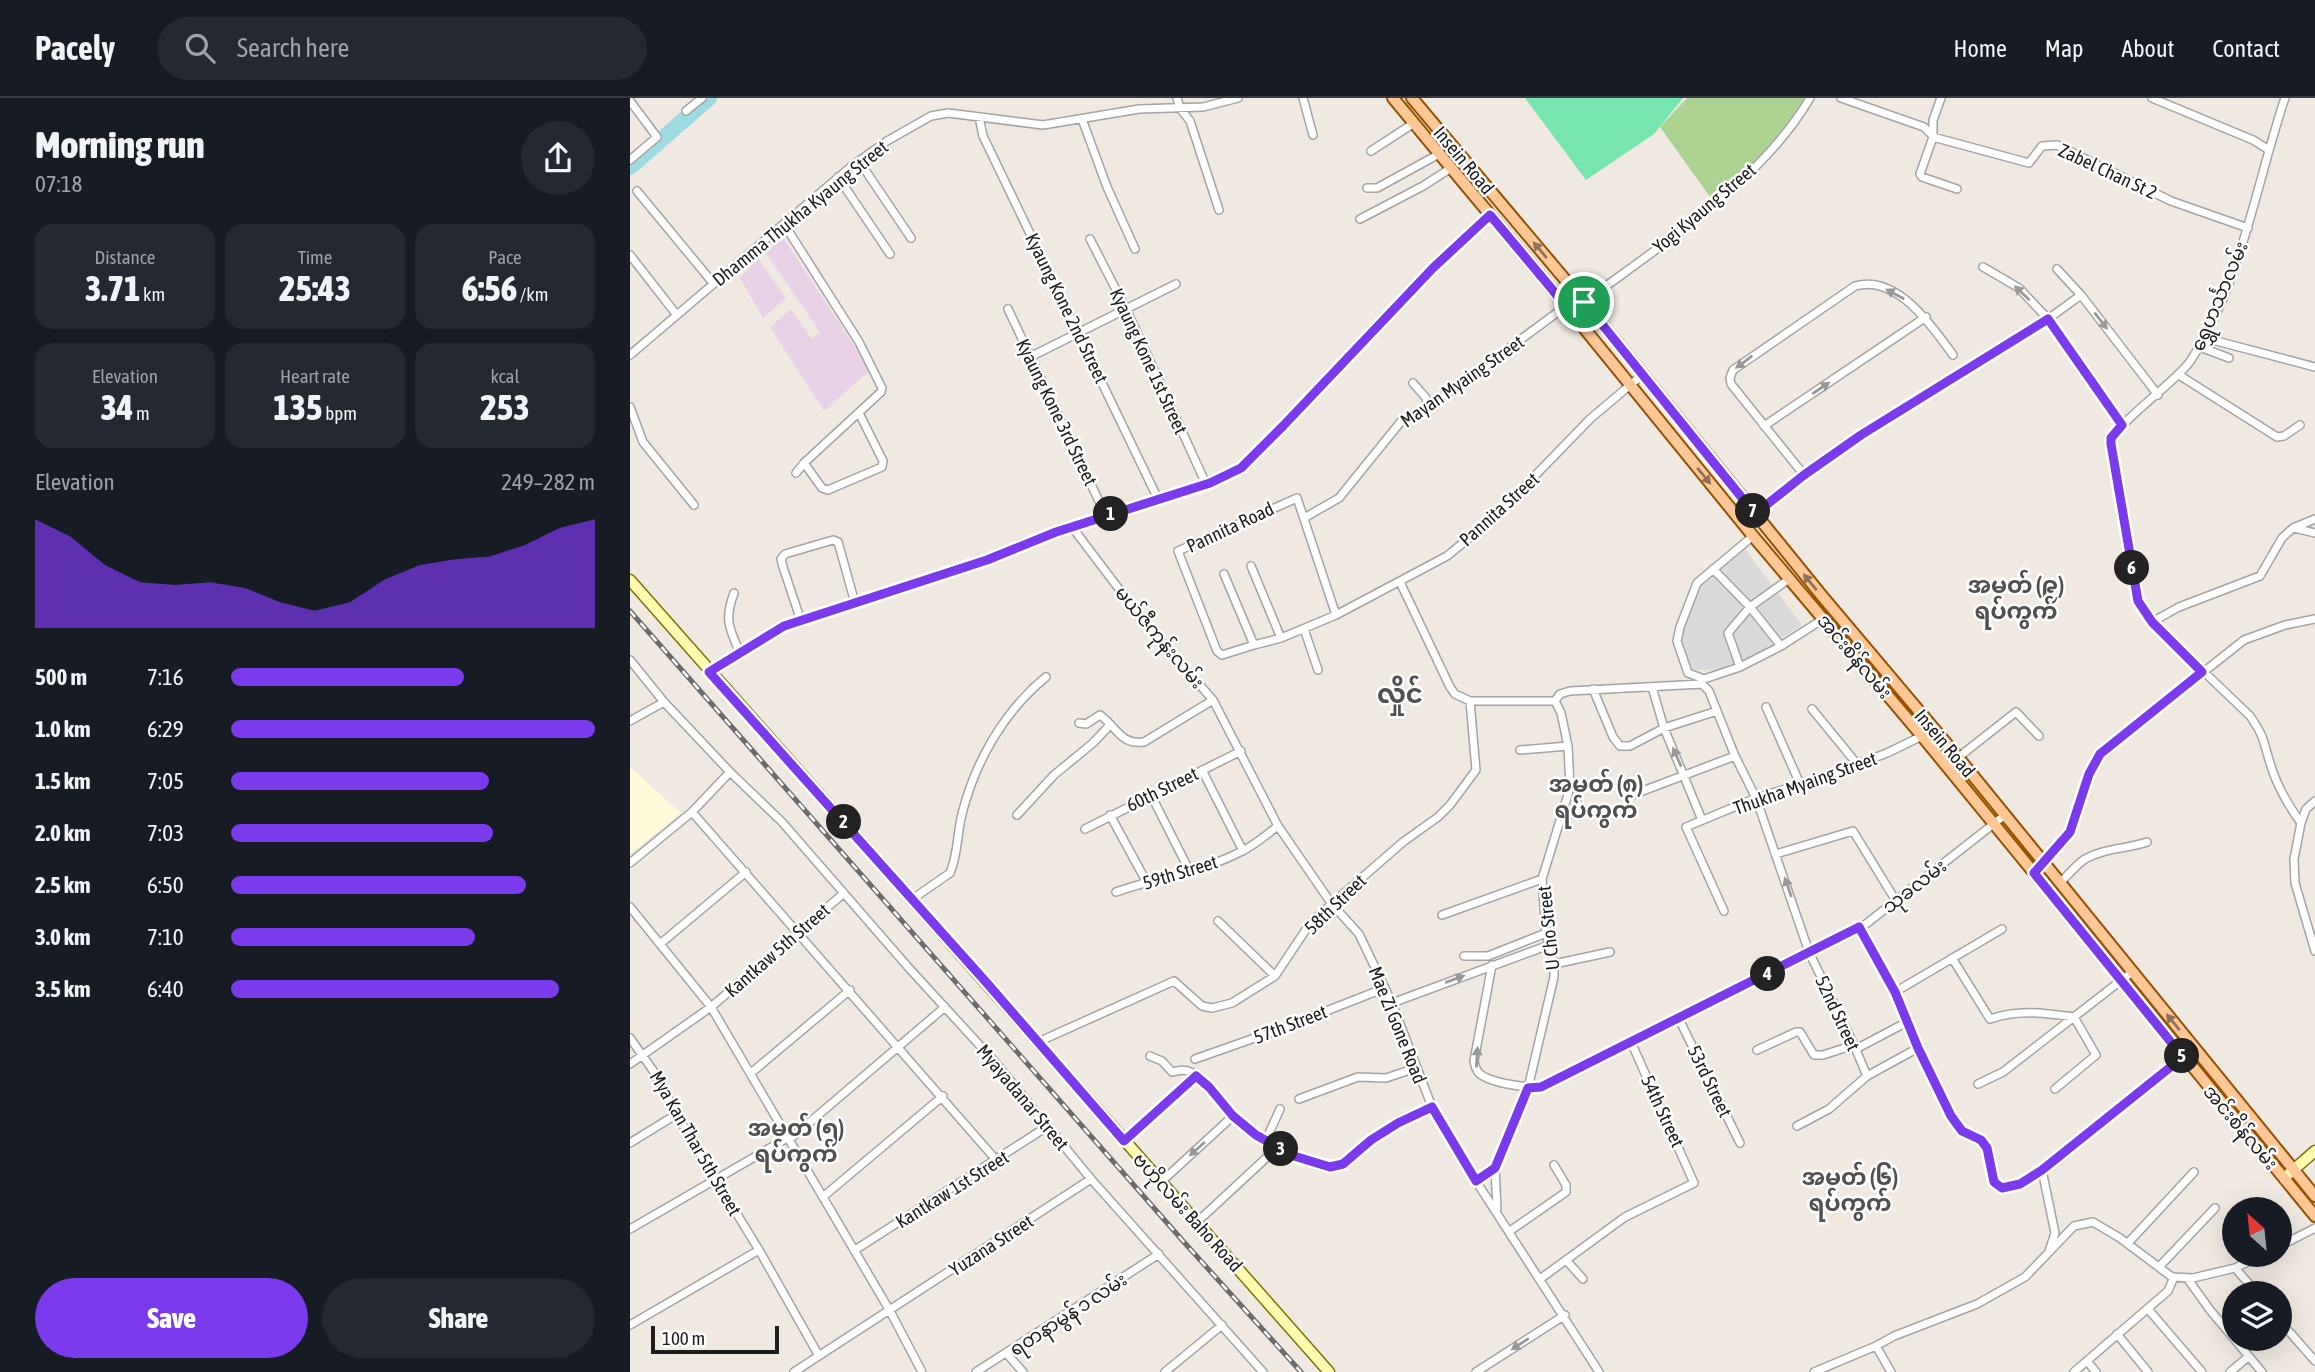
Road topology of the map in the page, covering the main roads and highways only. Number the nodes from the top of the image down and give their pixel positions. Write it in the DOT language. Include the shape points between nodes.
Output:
graph roads {
  1 [pos="1394,98"];
  2 [pos="1412,98"];
  3 [pos="1436,128"];
  4 [pos="1426,138"];
  5 [pos="1458,155"];
  6 [pos="1449,166"];
  7 [pos="1506,210"];
  8 [pos="1492,217"];
  9 [pos="1584,302"];
  10 [pos="1569,309"];
  11 [pos="1697,443"];
  12 [pos="1684,453"];
  13 [pos="1755,514"];
  14 [pos="1743,522"];
  15 [pos="630,580"];
  16 [pos="2315,1151"];
  17 [pos="2293,1170"];
  18 [pos="2284,1178"];
  19 [pos="2315,1196"];
  20 [pos="2315,1216"];
  21 [pos="1329,1372"];
  1 -- 4 [label="main road, အင်းစိန်လမ်း"];
  2 -- 3 [label="main road, Insein Road"];
  3 -- 4 [label="main road"];
  3 -- 5 [label="main road, Insein Road"];
  4 -- 6 [label="main road, အင်းစိန်လမ်း"];
  5 -- 6 [label="main road"];
  5 -- 7 [label="main road, Insein Road"];
  6 -- 8 [label="main road, အင်းစိန်လမ်း"];
  7 -- 8 [label="main road"];
  9 -- 7 [label="main road, Insein Road, one-way"];
  8 -- 10 [label="main road, အင်းစိန်လမ်း"];
  9 -- 10 [label="main road"];
  9 -- 11 [label="main road, Insein Road"];
  10 -- 12 [label="main road, အင်းစိန်လမ်း"];
  11 -- 12 [label="main road"];
  11 -- 13 [label="main road, Insein Road"];
  12 -- 14 [label="main road, အင်းစိန်လမ်း, one-way"];
  13 -- 14 [label="main road"];
  17 -- 13 [label="main road, Insein Road, one-way"];
  14 -- 18 [label="main road, အင်းစိန်လမ်း"];
  15 -- 21 [label="main road, ဗဟိုလမ်း Baho Road"];
  16 -- 17 [label="main road"];
  17 -- 18 [label="main road"];
  17 -- 19 [label="main road, Insein Road"];
  18 -- 20 [label="main road, အင်းစိန်လမ်း"];
}
